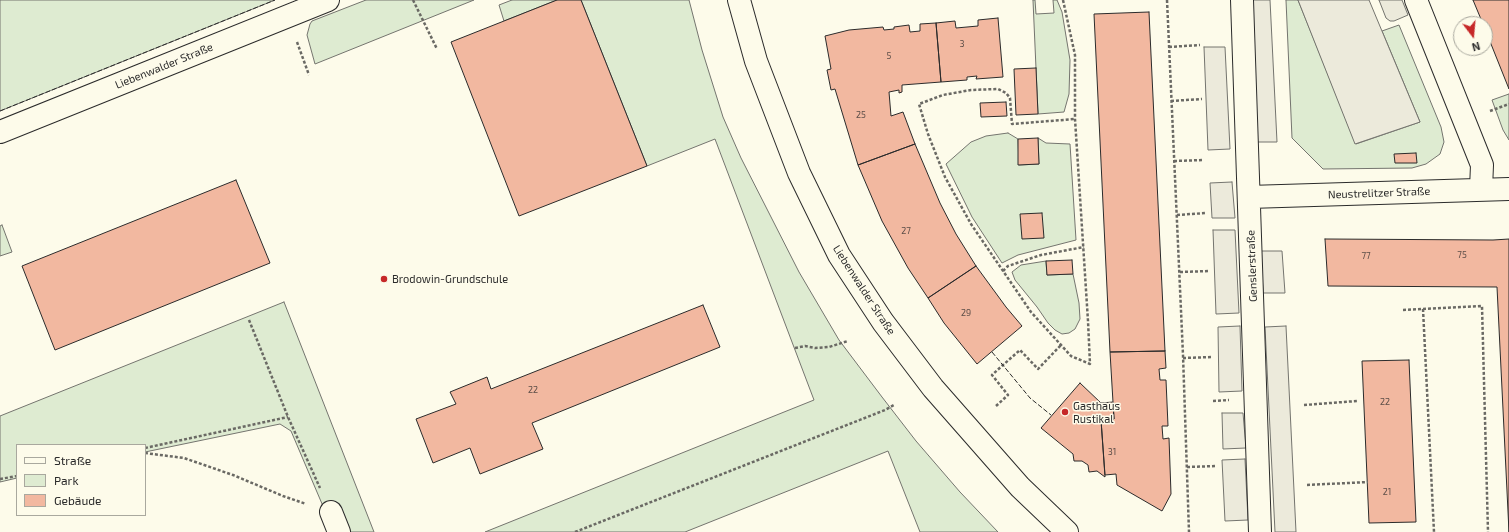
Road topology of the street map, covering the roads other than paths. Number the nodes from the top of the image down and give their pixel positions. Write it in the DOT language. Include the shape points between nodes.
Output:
graph roads {
  1 [pos="328,0"];
  2 [pos="739,0"];
  3 [pos="1242,0"];
  4 [pos="1416,0"];
  5 [pos="0,132"];
  6 [pos="1481,189"];
  7 [pos="1509,189"];
  8 [pos="1249,197"];
  9 [pos="1067,532"];
  10 [pos="1260,532"];
  1 -- 5 [label="street, Liebenwalder Straße"];
  2 -- 9 [label="street, Liebenwalder Straße" via="756,61 796,166 839,255 882,322 933,388 1020,487"];
  3 -- 8 [label="street, Genslerstraße"];
  4 -- 6 [label="street" via="1482,165"];
  6 -- 7 [label="street, Neustrelitzer Straße"];
  6 -- 8 [label="street, Neustrelitzer Straße"];
  8 -- 10 [label="street, Genslerstraße"];
}
